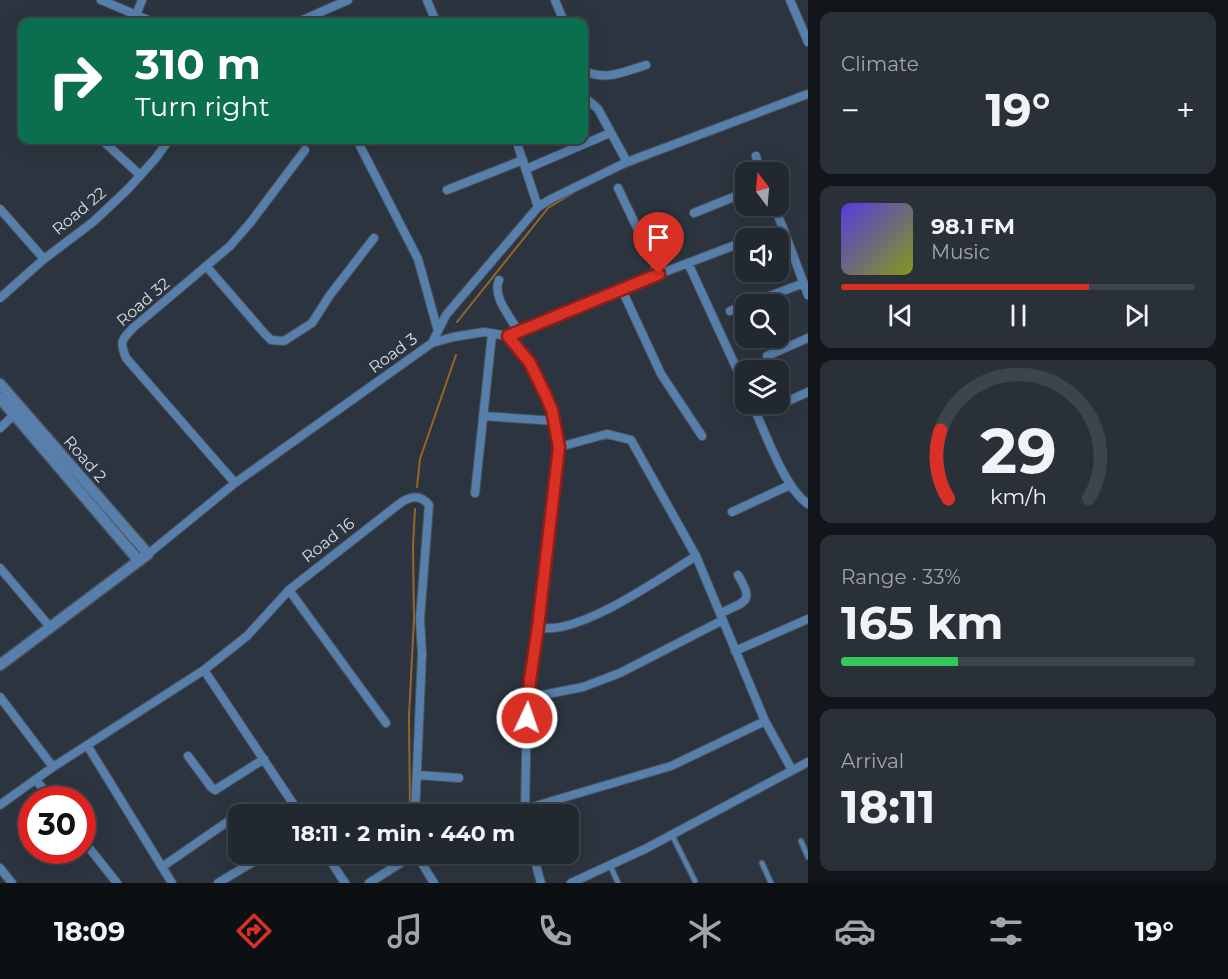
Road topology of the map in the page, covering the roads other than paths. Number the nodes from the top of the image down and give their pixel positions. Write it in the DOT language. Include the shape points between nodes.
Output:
graph roads {
  1 [pos="100,0"];
  2 [pos="142,0"];
  3 [pos="348,0"];
  4 [pos="427,0"];
  5 [pos="555,0"];
  6 [pos="790,0"];
  7 [pos="136,15"];
  8 [pos="143,18"];
  9 [pos="307,18"];
  10 [pos="434,18"];
  11 [pos="562,18"];
  12 [pos="808,42"];
  13 [pos="646,65"];
  14 [pos="588,73"];
  15 [pos="808,94"];
  16 [pos="588,102"];
  17 [pos="610,133"];
  18 [pos="588,141"];
  19 [pos="106,144"];
  20 [pos="166,144"];
  21 [pos="359,144"];
  22 [pos="517,144"];
  23 [pos="579,144"];
  24 [pos="305,150"];
  25 [pos="756,156"];
  26 [pos="627,162"];
  27 [pos="758,162"];
  28 [pos="524,164"];
  29 [pos="140,176"];
  30 [pos="618,188"];
  31 [pos="447,190"];
  32 [pos="735,196"];
  33 [pos="538,207"];
  34 [pos="0,209"];
  35 [pos="694,213"];
  36 [pos="778,216"];
  37 [pos="783,228"];
  38 [pos="374,238"];
  39 [pos="789,242"];
  40 [pos="735,245"];
  41 [pos="44,259"];
  42 [pos="688,263"];
  43 [pos="207,267"];
  44 [pos="659,274"];
  45 [pos="499,280"];
  46 [pos="804,283"];
  47 [pos="622,290"];
  48 [pos="776,294"];
  49 [pos="808,295"];
  50 [pos="0,298"];
  51 [pos="735,309"];
  52 [pos="730,311"];
  53 [pos="438,331"];
  54 [pos="518,331"];
  55 [pos="492,334"];
  56 [pos="508,336"];
  57 [pos="808,338"];
  58 [pos="432,343"];
  59 [pos="767,356"];
  60 [pos="735,365"];
  61 [pos="0,384"];
  62 [pos="808,392"];
  63 [pos="0,398"];
  64 [pos="789,401"];
  65 [pos="18,412"];
  66 [pos="757,414"];
  67 [pos="483,416"];
  68 [pos="555,421"];
  69 [pos="0,428"];
  70 [pos="702,436"];
  71 [pos="559,447"];
  72 [pos="235,483"];
  73 [pos="790,485"];
  74 [pos="475,493"];
  75 [pos="808,504"];
  76 [pos="732,513"];
  77 [pos="696,556"];
  78 [pos="143,558"];
  79 [pos="0,568"];
  80 [pos="738,575"];
  81 [pos="289,590"];
  82 [pos="722,617"];
  83 [pos="808,619"];
  84 [pos="538,627"];
  85 [pos="51,628"];
  86 [pos="735,651"];
  87 [pos="0,665"];
  88 [pos="204,670"];
  89 [pos="0,697"];
  90 [pos="528,698"];
  91 [pos="765,721"];
  92 [pos="386,723"];
  93 [pos="87,746"];
  94 [pos="188,756"];
  95 [pos="264,759"];
  96 [pos="808,762"];
  97 [pos="53,768"];
  98 [pos="792,770"];
  99 [pos="417,775"];
  100 [pos="459,778"];
  101 [pos="36,780"];
  102 [pos="40,786"];
  103 [pos="293,804"];
  104 [pos="416,804"];
  105 [pos="525,804"];
  106 [pos="550,804"];
  107 [pos="0,805"];
  108 [pos="228,822"];
  109 [pos="672,835"];
  110 [pos="801,841"];
  111 [pos="808,856"];
  112 [pos="96,857"];
  113 [pos="762,863"];
  114 [pos="250,864"];
  115 [pos="333,864"];
  116 [pos="400,864"];
  117 [pos="423,864"];
  118 [pos="536,864"];
  119 [pos="610,865"];
  120 [pos="162,867"];
  121 [pos="0,868"];
  122 [pos="695,882"];
  123 [pos="12,883"];
  124 [pos="117,883"];
  125 [pos="171,883"];
  126 [pos="218,883"];
  127 [pos="345,883"];
  128 [pos="369,883"];
  129 [pos="434,883"];
  130 [pos="541,883"];
  131 [pos="572,883"];
  132 [pos="618,883"];
  133 [pos="771,883"];
  1 -- 7 [label="street"];
  2 -- 7 [label="street"];
  3 -- 9 [label="street"];
  4 -- 10 [label="street"];
  5 -- 11 [label="street"];
  6 -- 12 [label="street"];
  7 -- 8 [label="street"];
  13 -- 14 [label="street" via="607,77"];
  15 -- 26 [label="street"];
  16 -- 17 [label="street" via="598,109"];
  17 -- 18 [label="street"];
  17 -- 26 [label="street"];
  19 -- 29 [label="street"];
  20 -- 29 [label="street, Road 22"];
  21 -- 53 [label="street" via="418,259"];
  22 -- 28 [label="street"];
  23 -- 28 [label="street"];
  24 -- 43 [label="street, Road 32" via="231,246"];
  25 -- 27 [label="street"];
  26 -- 33 [label="street"];
  28 -- 31 [label="street"];
  28 -- 33 [label="street"];
  29 -- 41 [label="street, Road 22" via="93,222"];
  30 -- 44 [label="street"];
  32 -- 35 [label="street"];
  33 -- 53 [label="street" via="446,315"];
  34 -- 41 [label="street"];
  36 -- 37 [label="street"];
  38 -- 43 [label="street" via="312,323 284,341 271,340"];
  39 -- 46 [label="street"];
  40 -- 42 [label="street"];
  41 -- 50 [label="street, Road 22"];
  42 -- 44 [label="street"];
  42 -- 60 [label="street"];
  43 -- 72 [label="street, Road 32" via="134,327 123,338 122,347 126,358"];
  44 -- 47 [label="street"];
  45 -- 54 [label="street" via="499,297"];
  46 -- 48 [label="street"];
  46 -- 49 [label="street"];
  47 -- 54 [label="street"];
  47 -- 70 [label="street" via="661,374"];
  51 -- 52 [label="street"];
  53 -- 58 [label="street"];
  54 -- 56 [label="street"];
  55 -- 56 [label="street, Road 3"];
  55 -- 58 [label="street, Road 3" via="484,332"];
  55 -- 67 [label="street"];
  56 -- 68 [label="street" via="530,363"];
  57 -- 59 [label="street"];
  58 -- 72 [label="street, Road 3"];
  61 -- 65 [label="street, Road 2"];
  62 -- 64 [label="street"];
  63 -- 65 [label="street, Road 2"];
  65 -- 69 [label="street"];
  65 -- 78 [label="street, Road 2"];
  66 -- 73 [label="street"];
  67 -- 68 [label="street"];
  67 -- 74 [label="street"];
  68 -- 71 [label="street"];
  71 -- 77 [label="street" via="607,434 631,440"];
  71 -- 84 [label="street"];
  72 -- 78 [label="street, Road 3"];
  73 -- 75 [label="street" via="798,498"];
  73 -- 76 [label="street"];
  77 -- 82 [label="street"];
  77 -- 84 [label="street" via="598,615 563,627"];
  78 -- 85 [label="street, Road 3"];
  79 -- 85 [label="street"];
  80 -- 82 [label="street" via="748,596"];
  81 -- 88 [label="street, Road 16" via="247,636"];
  81 -- 92 [label="street"];
  81 -- 99 [label="street, Road 16" via="399,504 416,497 429,505 420,619"];
  82 -- 86 [label="street"];
  82 -- 90 [label="street" via="620,673 583,687"];
  83 -- 86 [label="street"];
  84 -- 90 [label="street"];
  85 -- 87 [label="street, Road 3"];
  86 -- 91 [label="street"];
  88 -- 93 [label="street, Road 16"];
  88 -- 95 [label="street"];
  89 -- 97 [label="street"];
  90 -- 105 [label="street"];
  91 -- 98 [label="street"];
  91 -- 106 [label="street" via="671,766"];
  93 -- 97 [label="street, Road 16"];
  93 -- 120 [label="street"];
  94 -- 95 [label="street" via="215,790"];
  95 -- 103 [label="street"];
  96 -- 98 [label="street"];
  97 -- 101 [label="street, Road 16"];
  98 -- 109 [label="street"];
  99 -- 100 [label="street"];
  99 -- 104 [label="street, Road 16"];
  101 -- 102 [label="street"];
  101 -- 107 [label="street, Road 16"];
  108 -- 120 [label="street"];
  109 -- 119 [label="street"];
  109 -- 122 [label="lane"];
  110 -- 111 [label="lane"];
  112 -- 124 [label="street"];
  113 -- 133 [label="lane"];
  114 -- 126 [label="street"];
  115 -- 127 [label="street"];
  116 -- 128 [label="street"];
  117 -- 129 [label="street"];
  118 -- 130 [label="street"];
  119 -- 131 [label="street"];
  119 -- 132 [label="lane"];
  120 -- 125 [label="street"];
  121 -- 123 [label="street"];
}
